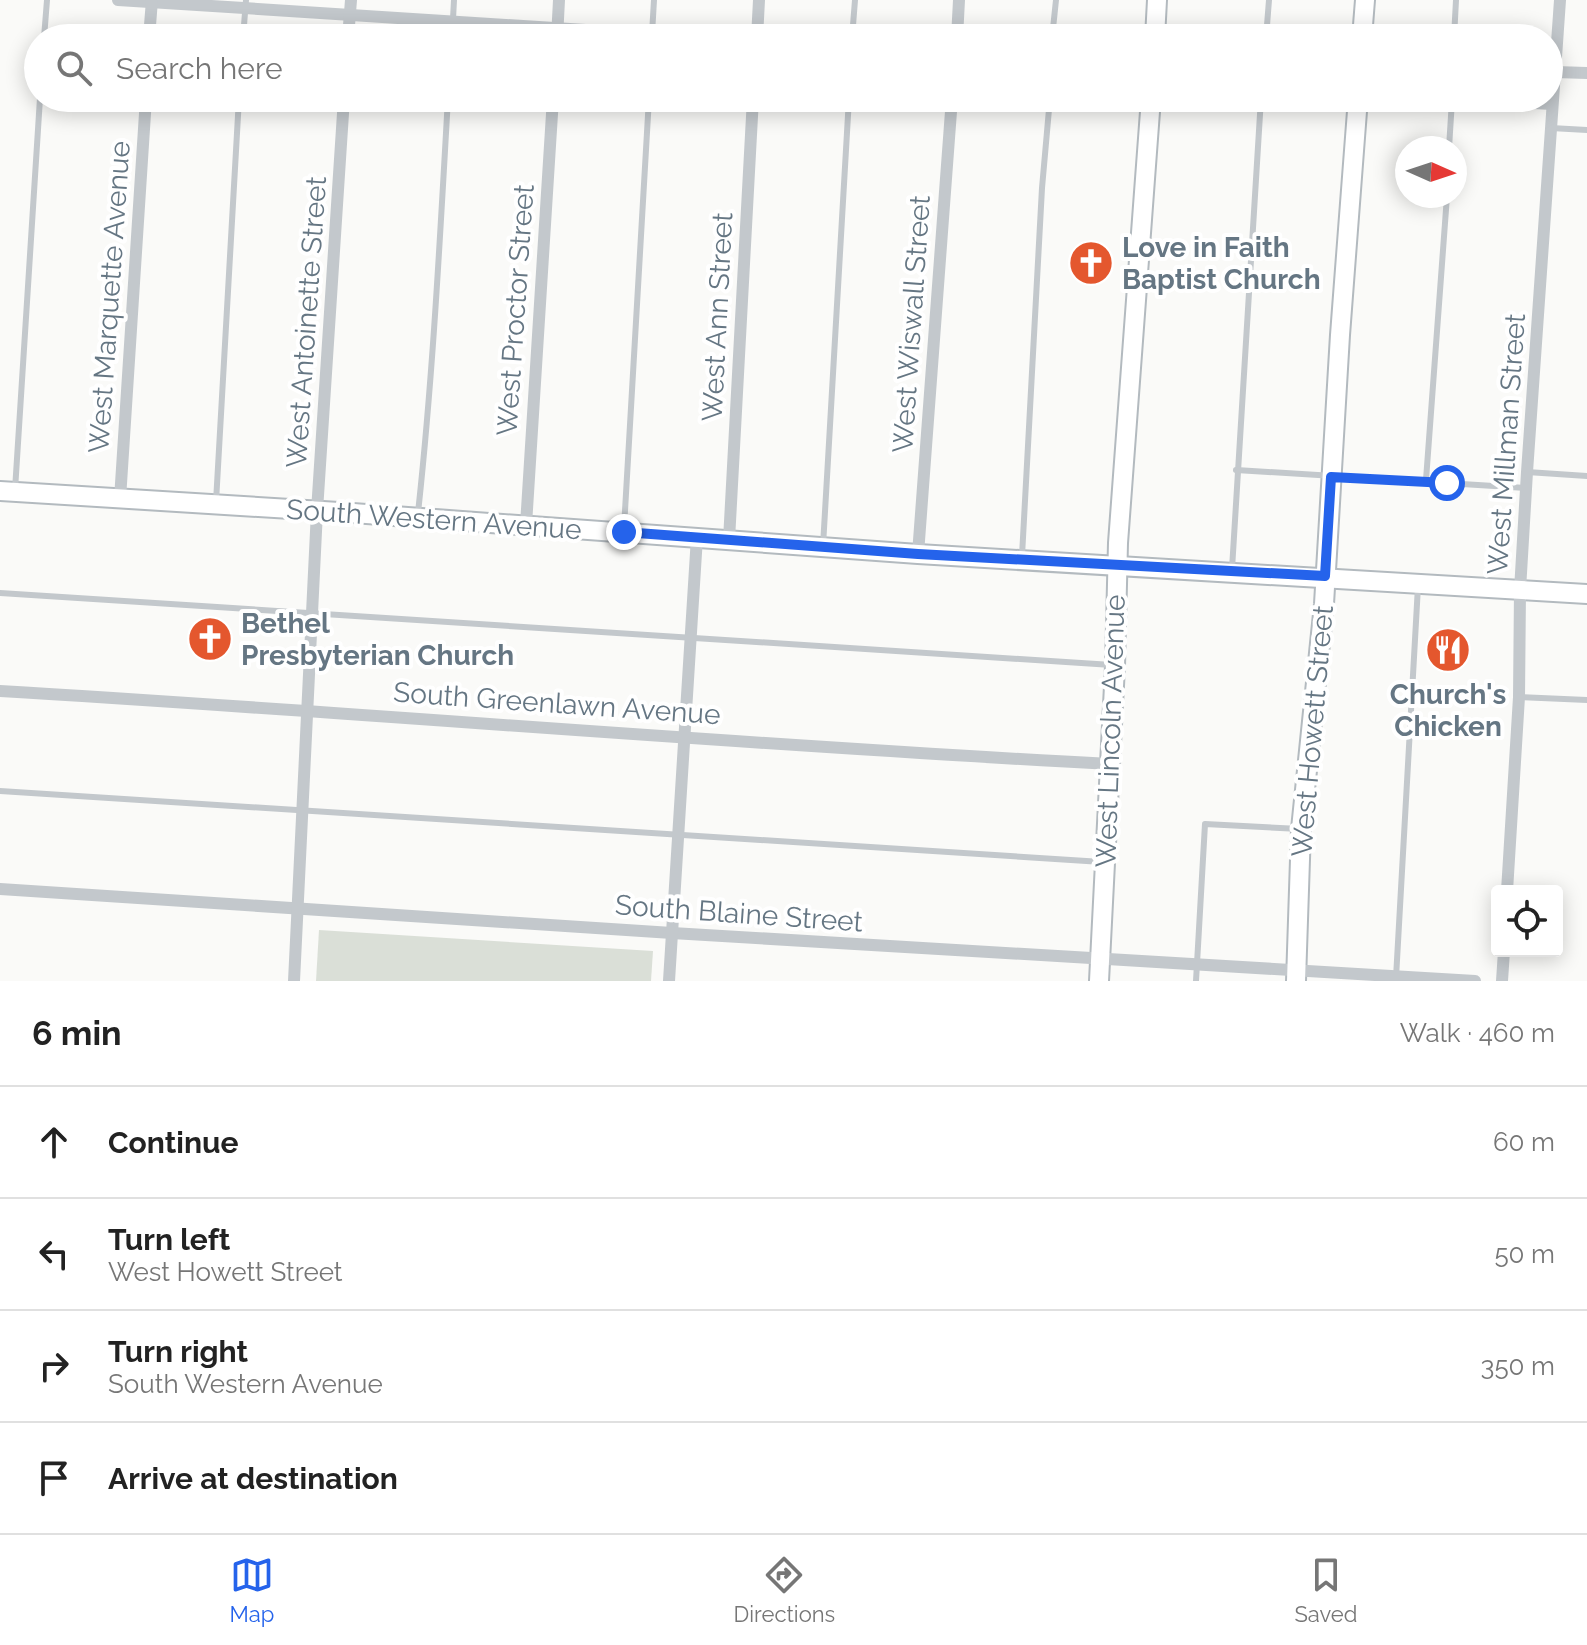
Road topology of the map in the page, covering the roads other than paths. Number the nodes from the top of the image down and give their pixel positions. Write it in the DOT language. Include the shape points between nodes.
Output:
graph roads {
  1 [pos="47,0"];
  2 [pos="118,0"];
  3 [pos="351,0"];
  4 [pos="454,0"];
  5 [pos="559,0"];
  6 [pos="654,0"];
  7 [pos="759,0"];
  8 [pos="855,0"];
  9 [pos="959,0"];
  10 [pos="1056,0"];
  11 [pos="1157,0"];
  12 [pos="1269,0"];
  13 [pos="1365,0"];
  14 [pos="1456,0"];
  15 [pos="1560,0"];
  16 [pos="152,1"];
  17 [pos="245,4"];
  18 [pos="350,15"];
  19 [pos="453,21"];
  20 [pos="45,24"];
  21 [pos="150,24"];
  22 [pos="244,24"];
  23 [pos="349,24"];
  24 [pos="453,24"];
  25 [pos="479,24"];
  26 [pos="558,24"];
  27 [pos="653,24"];
  28 [pos="758,24"];
  29 [pos="853,24"];
  30 [pos="958,24"];
  31 [pos="1053,24"];
  32 [pos="1156,24"];
  33 [pos="1267,24"];
  34 [pos="1363,24"];
  35 [pos="1455,24"];
  36 [pos="1558,24"];
  37 [pos="1563,72"];
  38 [pos="1587,73"];
  39 [pos="39,112"];
  40 [pos="145,112"];
  41 [pos="238,112"];
  42 [pos="343,112"];
  43 [pos="447,112"];
  44 [pos="552,112"];
  45 [pos="648,112"];
  46 [pos="752,112"];
  47 [pos="848,112"];
  48 [pos="951,112"];
  49 [pos="1049,112"];
  50 [pos="1150,112"];
  51 [pos="1260,112"];
  52 [pos="1357,112"];
  53 [pos="1451,112"];
  54 [pos="1552,112"];
  55 [pos="1551,128"];
  56 [pos="1587,130"];
  57 [pos="1450,136"];
  58 [pos="1446,208"];
  59 [pos="1236,470"];
  60 [pos="1527,472"];
  61 [pos="1587,476"];
  62 [pos="1331,477"];
  63 [pos="1426,480"];
  64 [pos="1526,488"];
  65 [pos="7,492"];
  66 [pos="120,499"];
  67 [pos="216,505"];
  68 [pos="317,511"];
  69 [pos="418,517"];
  70 [pos="526,525"];
  71 [pos="624,532"];
  72 [pos="697,537"];
  73 [pos="729,540"];
  74 [pos="823,547"];
  75 [pos="918,554"];
  76 [pos="1021,560"];
  77 [pos="1117,566"];
  78 [pos="1232,571"];
  79 [pos="1325,576"];
  80 [pos="1418,583"];
  81 [pos="1520,590"];
  82 [pos="0,593"];
  83 [pos="1587,594"];
  84 [pos="312,613"];
  85 [pos="690,637"];
  86 [pos="1115,666"];
  87 [pos="0,691"];
  88 [pos="1519,697"];
  89 [pos="1587,700"];
  90 [pos="307,709"];
  91 [pos="685,737"];
  92 [pos="1110,764"];
  93 [pos="0,791"];
  94 [pos="302,811"];
  95 [pos="1301,829"];
  96 [pos="678,835"];
  97 [pos="1105,862"];
  98 [pos="1507,885"];
  99 [pos="0,889"];
  100 [pos="298,907"];
  101 [pos="672,933"];
  102 [pos="1504,957"];
  103 [pos="1100,959"];
  104 [pos="1197,963"];
  105 [pos="1296,975"];
  106 [pos="1396,978"];
  107 [pos="294,981"];
  108 [pos="669,981"];
  109 [pos="1099,981"];
  110 [pos="1196,981"];
  111 [pos="1475,981"];
  112 [pos="1502,981"];
  1 -- 20 [label="lane"];
  2 -- 16 [label="street"];
  3 -- 18 [label="street"];
  4 -- 19 [label="lane"];
  5 -- 26 [label="street"];
  6 -- 27 [label="lane"];
  7 -- 28 [label="street"];
  8 -- 29 [label="lane"];
  9 -- 30 [label="street"];
  10 -- 31 [label="lane"];
  11 -- 32 [label="main road"];
  12 -- 33 [label="lane"];
  13 -- 34 [label="main road"];
  14 -- 35 [label="lane"];
  15 -- 36 [label="street, West Millman Street"];
  16 -- 17 [label="street"];
  16 -- 21 [label="street"];
  17 -- 18 [label="street"];
  17 -- 22 [label="lane"];
  18 -- 19 [label="street"];
  18 -- 23 [label="street"];
  19 -- 24 [label="lane"];
  19 -- 25 [label="street"];
  37 -- 38 [label="street"];
  39 -- 65 [label="lane"];
  40 -- 66 [label="street, West Marquette Avenue"];
  41 -- 67 [label="lane"];
  42 -- 68 [label="street, West Antoinette Street"];
  43 -- 69 [label="lane"];
  44 -- 70 [label="street, West Proctor Street"];
  45 -- 71 [label="lane"];
  46 -- 73 [label="street, West Ann Street"];
  47 -- 74 [label="lane"];
  48 -- 75 [label="street, West Wiswall Street"];
  49 -- 76 [label="lane"];
  50 -- 77 [label="main road, West Lincoln Avenue"];
  51 -- 59 [label="lane"];
  52 -- 62 [label="main road, West Howett Street"];
  53 -- 57 [label="lane"];
  54 -- 55 [label="street, West Millman Street"];
  55 -- 56 [label="lane"];
  55 -- 60 [label="street, West Millman Street"];
  58 -- 63 [label="lane"];
  59 -- 62 [label="lane"];
  59 -- 78 [label="lane"];
  60 -- 61 [label="lane"];
  60 -- 64 [label="street, West Millman Street"];
  62 -- 63 [label="lane"];
  62 -- 79 [label="main road, West Howett Street"];
  63 -- 64 [label="lane"];
  64 -- 81 [label="street, West Millman Street"];
  65 -- 66 [label="main road, South Western Avenue"];
  66 -- 67 [label="main road, South Western Avenue"];
  67 -- 68 [label="main road, South Western Avenue"];
  68 -- 69 [label="main road, South Western Avenue"];
  68 -- 84 [label="street, West Antoinette Street"];
  69 -- 70 [label="main road, South Western Avenue"];
  70 -- 71 [label="main road, South Western Avenue"];
  71 -- 72 [label="main road, South Western Avenue"];
  72 -- 73 [label="main road, South Western Avenue"];
  72 -- 85 [label="street"];
  73 -- 74 [label="main road, South Western Avenue"];
  74 -- 75 [label="main road, South Western Avenue"];
  75 -- 76 [label="main road, South Western Avenue"];
  76 -- 77 [label="main road, South Western Avenue"];
  77 -- 78 [label="main road, South Western Avenue"];
  77 -- 86 [label="main road, West Lincoln Avenue"];
  78 -- 79 [label="main road, South Western Avenue"];
  79 -- 80 [label="main road, South Western Avenue"];
  79 -- 95 [label="main road, West Howett Street"];
  80 -- 81 [label="main road, South Western Avenue"];
  80 -- 106 [label="lane"];
  81 -- 83 [label="main road, South Western Avenue"];
  81 -- 88 [label="street, West Millman Street"];
  82 -- 84 [label="lane"];
  84 -- 85 [label="lane"];
  84 -- 90 [label="street, West Antoinette Street"];
  85 -- 86 [label="lane"];
  85 -- 91 [label="street"];
  86 -- 92 [label="main road, West Lincoln Avenue"];
  87 -- 90 [label="street, South Greenlawn Avenue"];
  88 -- 89 [label="lane"];
  88 -- 98 [label="street, West Millman Street"];
  90 -- 91 [label="street, South Greenlawn Avenue"];
  90 -- 94 [label="street, West Antoinette Street"];
  91 -- 92 [label="street, South Greenlawn Avenue"];
  91 -- 96 [label="street"];
  92 -- 97 [label="main road, West Lincoln Avenue"];
  93 -- 94 [label="lane"];
  94 -- 96 [label="lane"];
  94 -- 100 [label="street, West Antoinette Street"];
  95 -- 104 [label="lane" via="1205,824"];
  95 -- 105 [label="main road, West Howett Street"];
  96 -- 97 [label="lane"];
  96 -- 101 [label="street"];
  97 -- 103 [label="main road, West Lincoln Avenue"];
  99 -- 100 [label="street, South Blaine Street"];
  100 -- 101 [label="street, South Blaine Street"];
  100 -- 107 [label="street, West Antoinette Street"];
  101 -- 103 [label="street, South Blaine Street"];
  101 -- 108 [label="street"];
  102 -- 112 [label="street"];
  103 -- 104 [label="street, South Blaine Street"];
  103 -- 109 [label="main road, West Lincoln Avenue"];
  104 -- 105 [label="street, South Blaine Street"];
  104 -- 110 [label="lane"];
  105 -- 106 [label="street, South Blaine Street"];
  106 -- 111 [label="street, South Blaine Street"];
}
